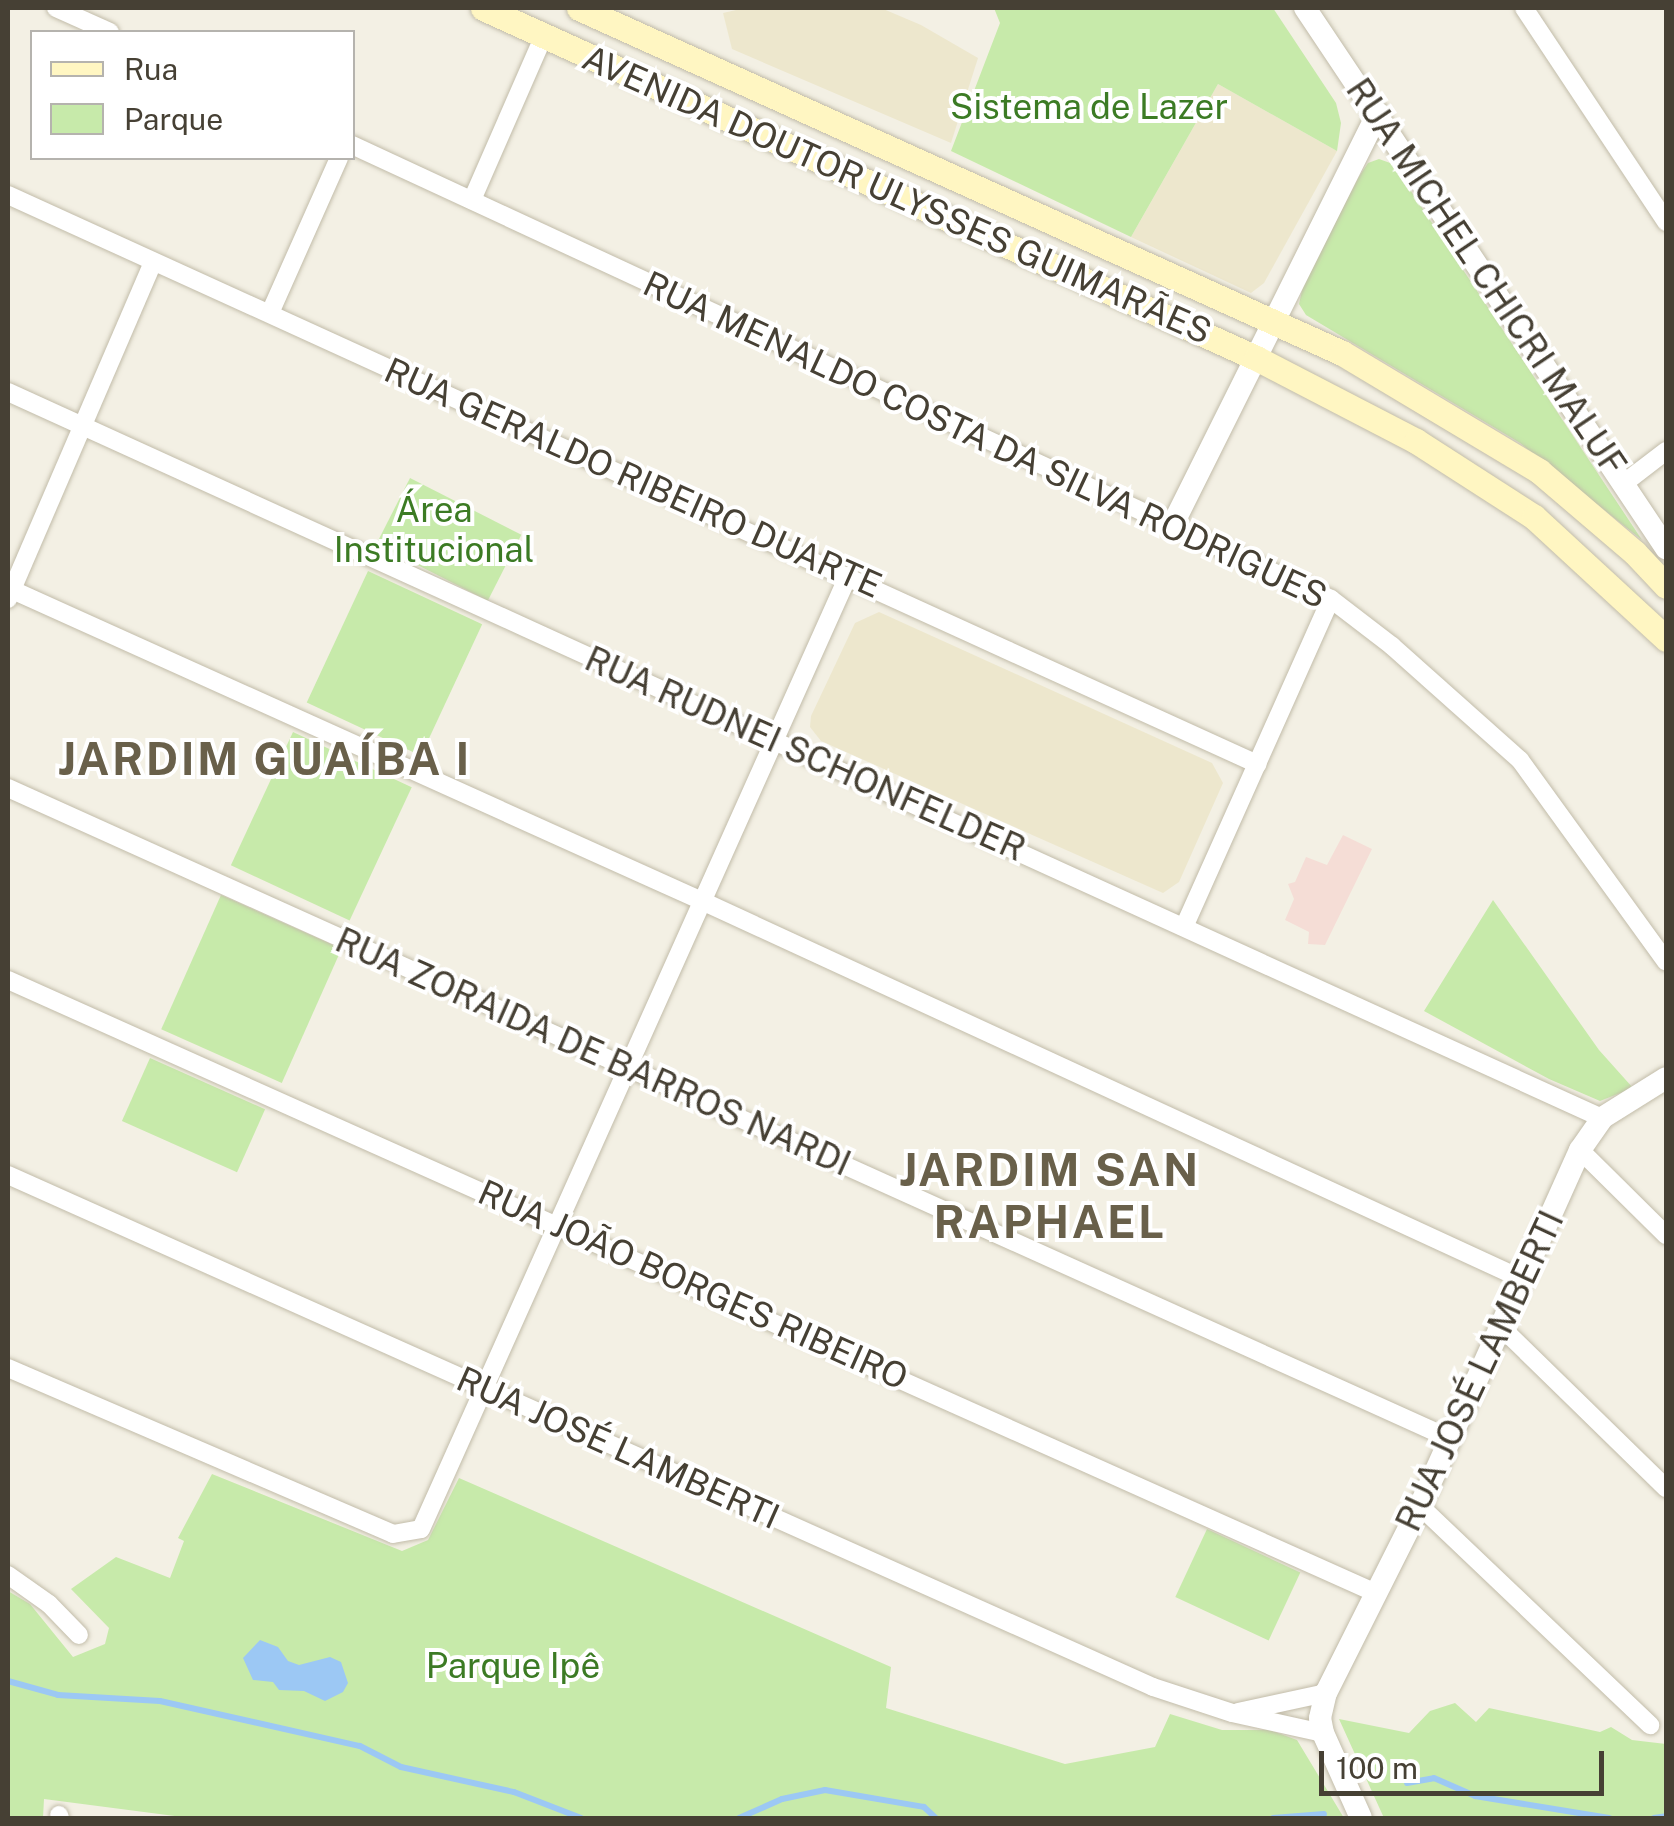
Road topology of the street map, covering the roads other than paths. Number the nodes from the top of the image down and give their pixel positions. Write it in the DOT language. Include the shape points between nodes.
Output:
graph roads {
  1 [pos="56,8"];
  2 [pos="483,8"];
  3 [pos="579,8"];
  4 [pos="1305,8"];
  5 [pos="1524,8"];
  6 [pos="106,30"];
  7 [pos="544,35"];
  8 [pos="1378,113"];
  9 [pos="355,146"];
  10 [pos="339,160"];
  11 [pos="8,195"];
  12 [pos="472,200"];
  13 [pos="1666,222"];
  14 [pos="154,262"];
  15 [pos="270,313"];
  16 [pos="1275,320"];
  17 [pos="1256,358"];
  18 [pos="8,392"];
  19 [pos="83,426"];
  20 [pos="1666,452"];
  21 [pos="1623,484"];
  22 [pos="1174,522"];
  23 [pos="1666,548"];
  24 [pos="848,576"];
  25 [pos="1666,586"];
  26 [pos="9,592"];
  27 [pos="1331,599"];
  28 [pos="1666,639"];
  29 [pos="774,740"];
  30 [pos="1257,764"];
  31 [pos="8,788"];
  32 [pos="702,901"];
  33 [pos="1184,927"];
  34 [pos="1666,962"];
  35 [pos="8,980"];
  36 [pos="628,1068"];
  37 [pos="1666,1078"];
  38 [pos="1602,1118"];
  39 [pos="1580,1150"];
  40 [pos="8,1175"];
  41 [pos="558,1224"];
  42 [pos="1666,1236"];
  43 [pos="1524,1280"];
  44 [pos="1502,1328"];
  45 [pos="8,1368"];
  46 [pos="485,1388"];
  47 [pos="1451,1439"];
  48 [pos="1666,1488"];
  49 [pos="1420,1506"];
  50 [pos="8,1575"];
  51 [pos="1376,1593"];
  52 [pos="79,1635"];
  53 [pos="1326,1693"];
  54 [pos="1232,1714"];
  55 [pos="1650,1725"];
  56 [pos="1323,1733"];
  57 [pos="1360,1818"];
  1 -- 6 [label="street"];
  2 -- 7 [label="main road, AVENIDA DOUTOR ULYSSES GUIMARÃES"];
  3 -- 16 [label="main road, AVENIDA DOUTOR ULYSSES GUIMARÃES"];
  4 -- 8 [label="street, RUA MICHEL CHICRI MALUF"];
  5 -- 13 [label="street"];
  7 -- 12 [label="street"];
  7 -- 17 [label="main road, AVENIDA DOUTOR ULYSSES GUIMARÃES"];
  8 -- 16 [label="street"];
  8 -- 21 [label="street, RUA MICHEL CHICRI MALUF"];
  9 -- 12 [label="street, RUA MENALDO COSTA DA SILVA RODRIGUES"];
  10 -- 15 [label="street"];
  11 -- 14 [label="street, RUA GERALDO RIBEIRO DUARTE"];
  12 -- 22 [label="street, RUA MENALDO COSTA DA SILVA RODRIGUES"];
  14 -- 15 [label="street, RUA GERALDO RIBEIRO DUARTE"];
  14 -- 19 [label="street"];
  15 -- 24 [label="street, RUA GERALDO RIBEIRO DUARTE"];
  16 -- 17 [label="street"];
  16 -- 25 [label="main road, AVENIDA DOUTOR ULYSSES GUIMARÃES" via="1539,472"];
  17 -- 22 [label="street"];
  17 -- 28 [label="main road, AVENIDA DOUTOR ULYSSES GUIMARÃES" via="1416,441 1534,517"];
  18 -- 19 [label="street, RUA RUDNEI SCHONFELDER"];
  19 -- 26 [label="street"];
  19 -- 29 [label="street, RUA RUDNEI SCHONFELDER"];
  20 -- 21 [label="street"];
  21 -- 23 [label="street, RUA MICHEL CHICRI MALUF"];
  22 -- 27 [label="street, RUA MENALDO COSTA DA SILVA RODRIGUES"];
  24 -- 29 [label="street"];
  24 -- 30 [label="street, RUA GERALDO RIBEIRO DUARTE"];
  26 -- 32 [label="street"];
  27 -- 30 [label="street"];
  27 -- 34 [label="street, RUA MENALDO COSTA DA SILVA RODRIGUES" via="1520,760"];
  29 -- 32 [label="street"];
  29 -- 33 [label="street, RUA RUDNEI SCHONFELDER"];
  30 -- 33 [label="street"];
  31 -- 36 [label="street, RUA ZORAIDA DE BARROS NARDI"];
  32 -- 36 [label="street"];
  32 -- 43 [label="street"];
  33 -- 38 [label="street, RUA RUDNEI SCHONFELDER"];
  35 -- 41 [label="street, RUA JOÃO BORGES RIBEIRO"];
  36 -- 41 [label="street"];
  36 -- 47 [label="street, RUA ZORAIDA DE BARROS NARDI"];
  37 -- 38 [label="street, RUA JOSÉ LAMBERTI"];
  38 -- 39 [label="street, RUA JOSÉ LAMBERTI"];
  39 -- 42 [label="street"];
  39 -- 43 [label="street, RUA JOSÉ LAMBERTI"];
  40 -- 46 [label="street, RUA JOSÉ LAMBERTI"];
  41 -- 46 [label="street"];
  41 -- 51 [label="street, RUA JOÃO BORGES RIBEIRO"];
  43 -- 44 [label="street, RUA JOSÉ LAMBERTI"];
  44 -- 47 [label="street, RUA JOSÉ LAMBERTI"];
  44 -- 48 [label="street"];
  45 -- 46 [label="street" via="392,1534 421,1529"];
  46 -- 54 [label="street, RUA JOSÉ LAMBERTI" via="1153,1687"];
  47 -- 49 [label="street, RUA JOSÉ LAMBERTI"];
  49 -- 51 [label="street, RUA JOSÉ LAMBERTI"];
  49 -- 55 [label="street"];
  50 -- 52 [label="street"];
  51 -- 53 [label="street, RUA JOSÉ LAMBERTI"];
  53 -- 54 [label="street"];
  53 -- 56 [label="street, RUA JOSÉ LAMBERTI"];
  54 -- 56 [label="street, RUA JOSÉ LAMBERTI"];
  56 -- 57 [label="street"];
}
